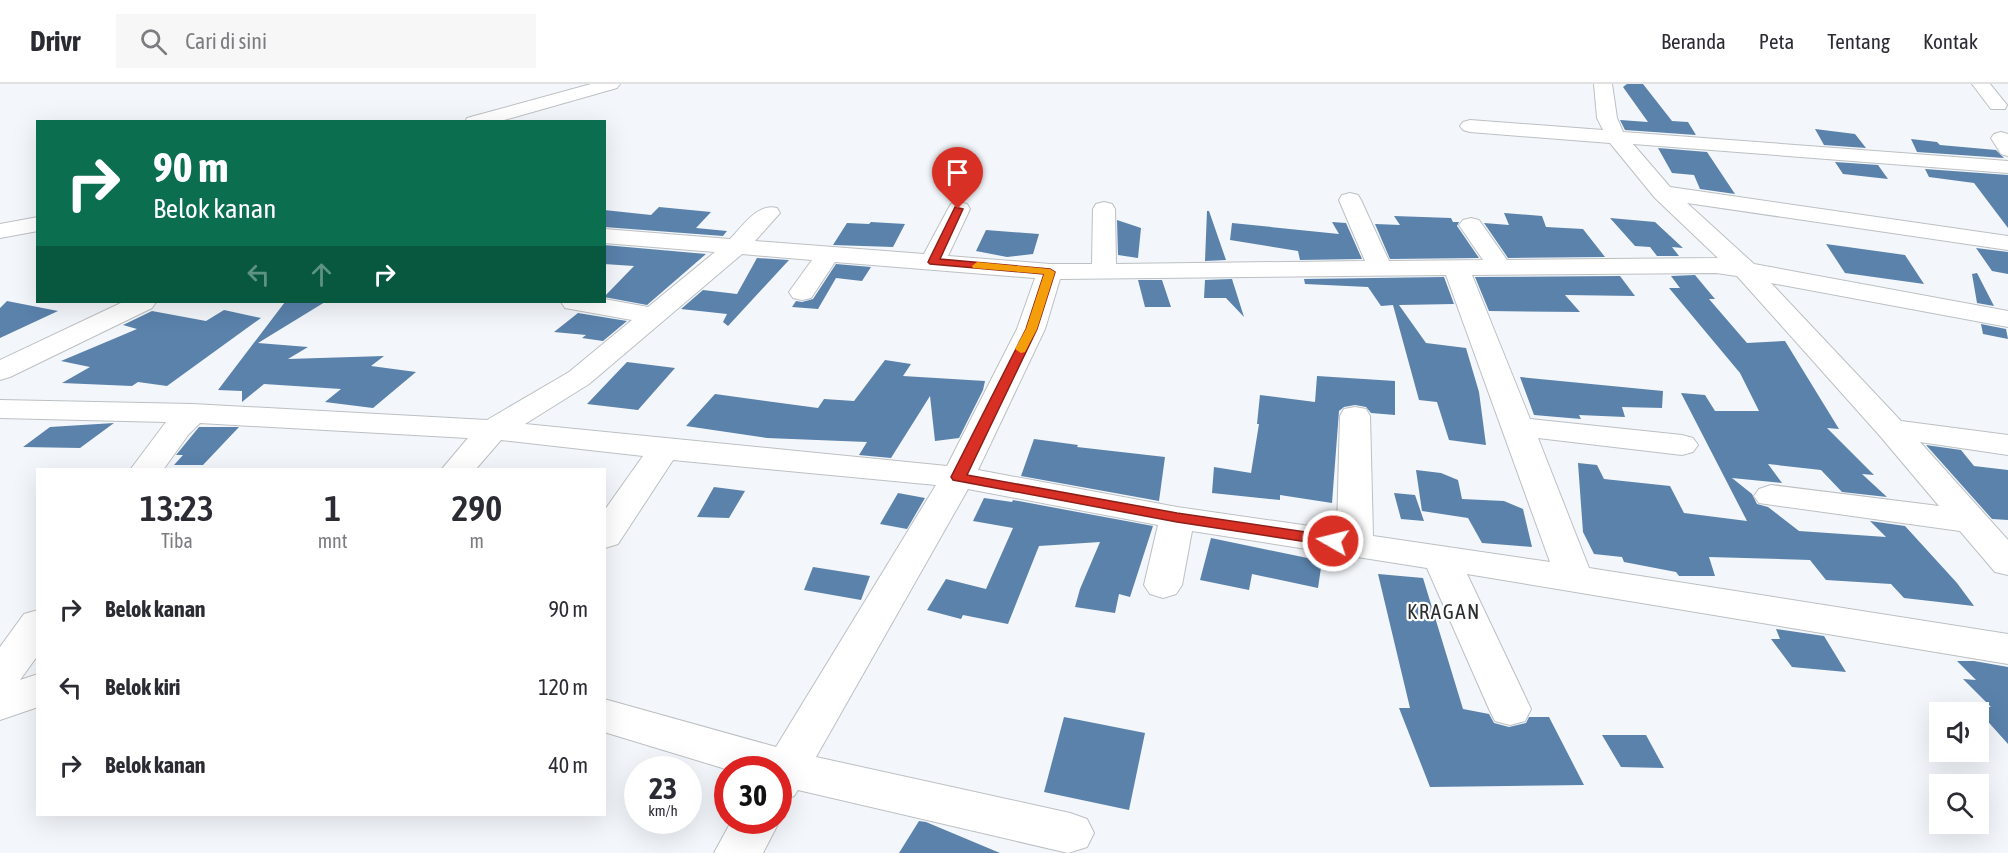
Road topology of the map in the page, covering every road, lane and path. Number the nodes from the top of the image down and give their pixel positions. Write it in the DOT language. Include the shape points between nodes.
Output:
graph roads {
  1 [pos="611,84"];
  2 [pos="1603,84"];
  3 [pos="1981,84"];
  4 [pos="1998,105"];
  5 [pos="481,120"];
  6 [pos="1470,126"];
  7 [pos="1616,137"];
  8 [pos="2008,167"];
  9 [pos="1662,193"];
  10 [pos="1350,200"];
  11 [pos="958,209"];
  12 [pos="1104,209"];
  13 [pos="769,213"];
  14 [pos="36,224"];
  15 [pos="1471,225"];
  16 [pos="0,231"];
  17 [pos="606,236"];
  18 [pos="2008,243"];
  19 [pos="737,246"];
  20 [pos="828,255"];
  21 [pos="933,262"];
  22 [pos="1456,267"];
  23 [pos="1500,267"];
  24 [pos="1380,268"];
  25 [pos="1744,269"];
  26 [pos="1104,271"];
  27 [pos="1050,272"];
  28 [pos="802,292"];
  29 [pos="141,303"];
  30 [pos="580,303"];
  31 [pos="655,316"];
  32 [pos="2008,319"];
  33 [pos="0,371"];
  34 [pos="0,409"];
  35 [pos="192,413"];
  36 [pos="1355,416"];
  37 [pos="1519,427"];
  38 [pos="1891,429"];
  39 [pos="493,430"];
  40 [pos="1682,445"];
  41 [pos="2008,445"];
  42 [pos="664,449"];
  43 [pos="147,468"];
  44 [pos="459,468"];
  45 [pos="958,477"];
  46 [pos="1771,496"];
  47 [pos="1177,518"];
  48 [pos="1971,521"];
  49 [pos="606,535"];
  50 [pos="1355,544"];
  51 [pos="1441,558"];
  52 [pos="2008,563"];
  53 [pos="1575,578"];
  54 [pos="1163,585"];
  55 [pos="36,629"];
  56 [pos="2008,649"];
  57 [pos="9,696"];
  58 [pos="1509,709"];
  59 [pos="606,716"];
  60 [pos="724,756"];
  61 [pos="792,761"];
  62 [pos="792,778"];
  63 [pos="1070,833"];
  64 [pos="749,834"];
  65 [pos="738,853"];
  1 -- 5 [label="street"];
  2 -- 7 [label="street" via="1607,118"];
  3 -- 4 [label="street"];
  6 -- 7 [label="street"];
  7 -- 8 [label="street"];
  7 -- 9 [label="street"];
  9 -- 18 [label="street"];
  9 -- 25 [label="street"];
  10 -- 24 [label="street"];
  11 -- 21 [label="street"];
  12 -- 26 [label="street"];
  13 -- 19 [label="street"];
  14 -- 16 [label="street"];
  15 -- 23 [label="street"];
  17 -- 19 [label="street"];
  19 -- 20 [label="street"];
  19 -- 31 [label="street"];
  20 -- 21 [label="street"];
  20 -- 28 [label="street"];
  21 -- 27 [label="street"];
  22 -- 23 [label="street"];
  22 -- 24 [label="street"];
  22 -- 37 [label="street"];
  23 -- 25 [label="street" via="1716,265"];
  24 -- 26 [label="street"];
  25 -- 32 [label="street"];
  25 -- 38 [label="street"];
  26 -- 27 [label="street"];
  27 -- 45 [label="street" via="1031,329"];
  29 -- 33 [label="street"];
  30 -- 31 [label="street"];
  31 -- 39 [label="street" via="579,378"];
  34 -- 35 [label="street"];
  35 -- 39 [label="street"];
  35 -- 43 [label="street"];
  36 -- 50 [label="street"];
  37 -- 40 [label="street"];
  37 -- 53 [label="street"];
  38 -- 41 [label="street"];
  38 -- 48 [label="street"];
  39 -- 42 [label="street"];
  39 -- 44 [label="street"];
  42 -- 45 [label="street"];
  42 -- 49 [label="street"];
  45 -- 47 [label="street"];
  45 -- 61 [label="street"];
  46 -- 48 [label="street"];
  47 -- 50 [label="street"];
  47 -- 54 [label="street"];
  48 -- 52 [label="street"];
  50 -- 51 [label="street"];
  51 -- 53 [label="street"];
  51 -- 58 [label="street"];
  53 -- 56 [label="street"];
  55 -- 57 [label="street"];
  59 -- 60 [label="street"];
  62 -- 63 [label="street"];
  64 -- 65 [label="street"];
}
